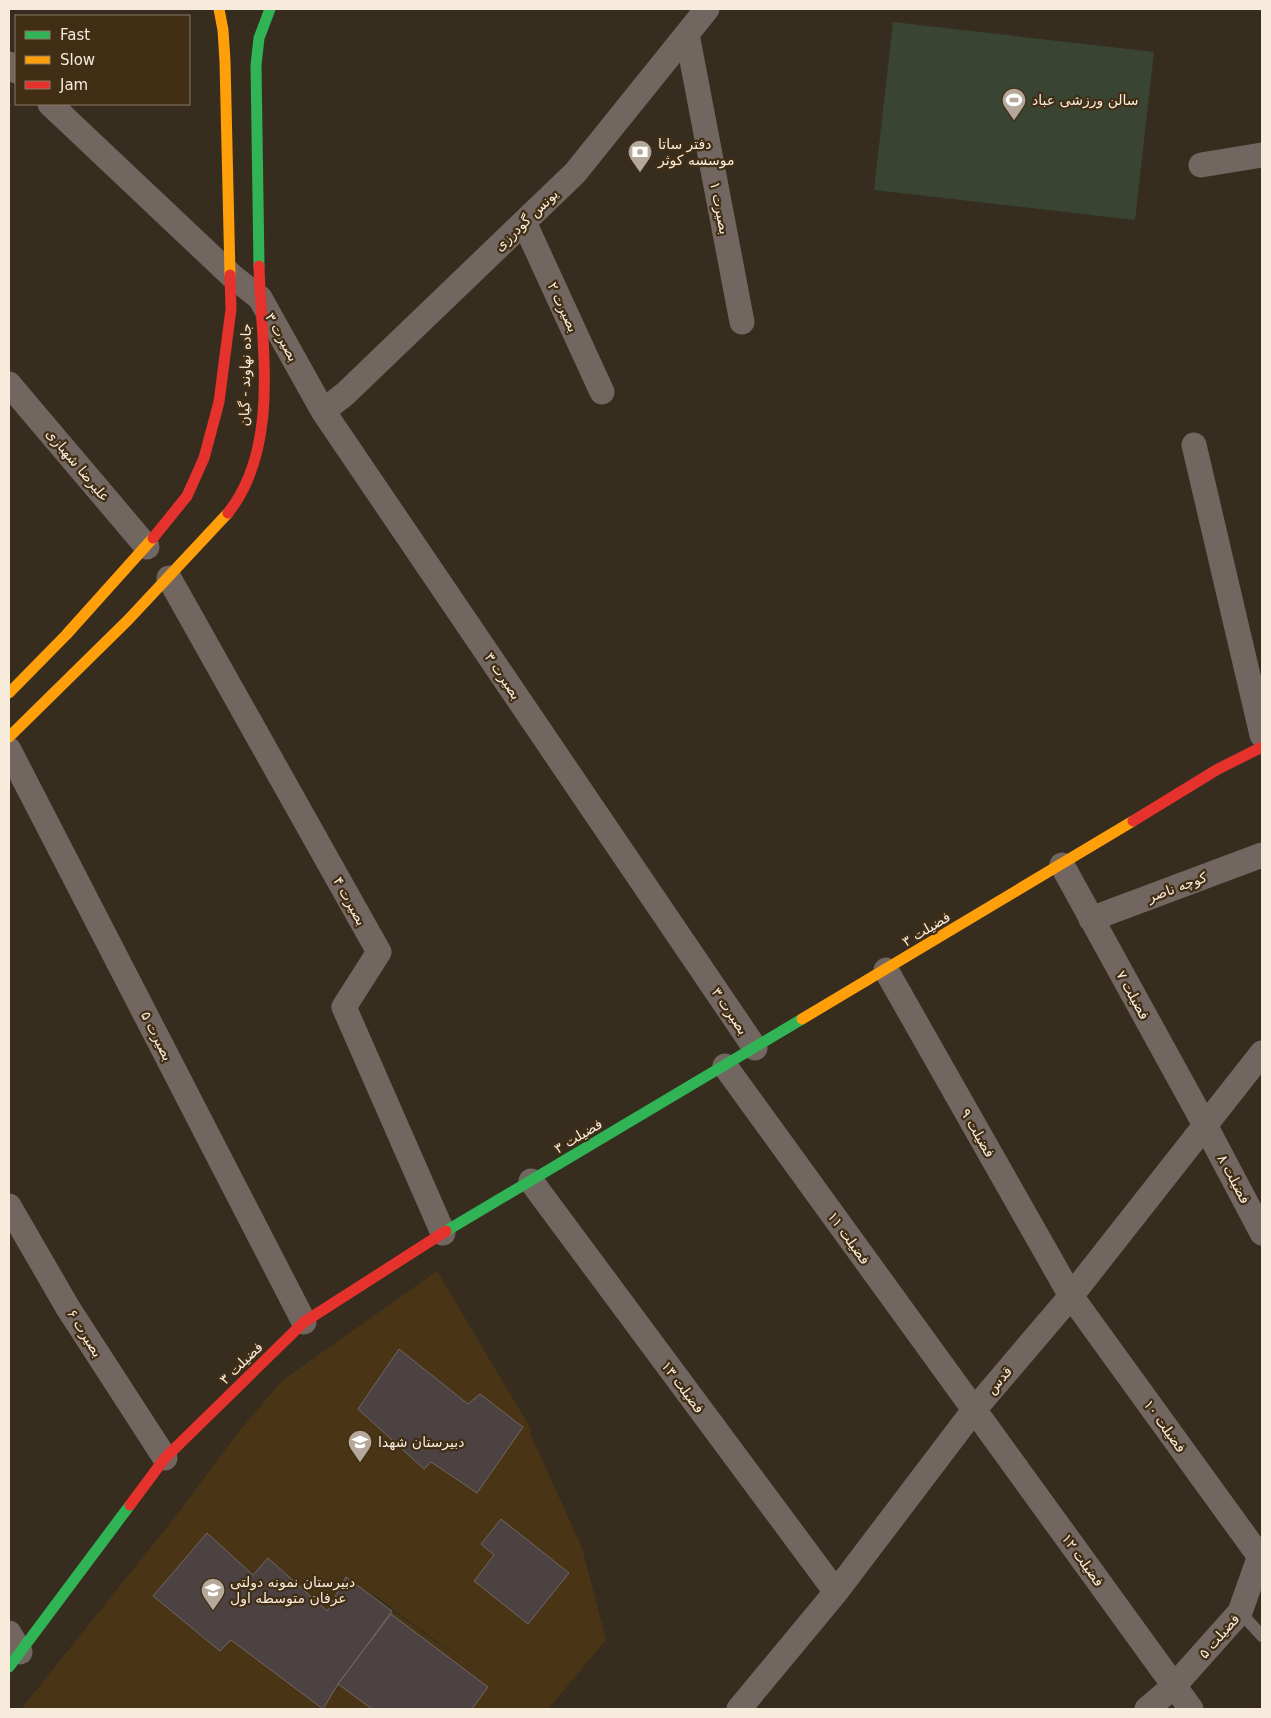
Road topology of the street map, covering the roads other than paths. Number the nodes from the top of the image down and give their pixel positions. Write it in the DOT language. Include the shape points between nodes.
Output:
graph roads {
  1 [pos="219,9"];
  2 [pos="270,9"];
  3 [pos="707,9"];
  4 [pos="687,34"];
  5 [pos="51,105"];
  6 [pos="1262,155"];
  7 [pos="1201,165"];
  8 [pos="524,222"];
  9 [pos="232,276"];
  10 [pos="260,298"];
  11 [pos="742,322"];
  12 [pos="9,384"];
  13 [pos="602,392"];
  14 [pos="323,411"];
  15 [pos="1194,446"];
  16 [pos="147,547"];
  17 [pos="169,578"];
  18 [pos="9,693"];
  19 [pos="1262,735"];
  20 [pos="9,737"];
  21 [pos="1262,747"];
  22 [pos="9,750"];
  23 [pos="1262,855"];
  24 [pos="1062,865"];
  25 [pos="1091,919"];
  26 [pos="886,970"];
  27 [pos="755,1048"];
  28 [pos="1262,1054"];
  29 [pos="725,1066"];
  30 [pos="1205,1125"];
  31 [pos="531,1181"];
  32 [pos="9,1206"];
  33 [pos="443,1233"];
  34 [pos="1262,1233"];
  35 [pos="1070,1296"];
  36 [pos="304,1322"];
  37 [pos="974,1410"];
  38 [pos="165,1458"];
  39 [pos="1261,1554"];
  40 [pos="836,1592"];
  41 [pos="1240,1612"];
  42 [pos="1262,1636"];
  43 [pos="12,1651"];
  44 [pos="1174,1686"];
  45 [pos="739,1709"];
  46 [pos="1147,1709"];
  47 [pos="1191,1709"];
  1 -- 9 [label="main road, جاده نهاوند - گیان" via="225,61"];
  2 -- 10 [label="main road, جاده نهاوند - گیان" via="259,38 256,65"];
  3 -- 4 [label="street, یونس گودرزی"];
  4 -- 8 [label="street, یونس گودرزی" via="575,173"];
  4 -- 11 [label="street, بصیرت ۱"];
  5 -- 9 [label="street"];
  6 -- 7 [label="street"];
  8 -- 13 [label="street, بصیرت ۲"];
  8 -- 14 [label="street, یونس گودرزی" via="345,394"];
  9 -- 10 [label="street"];
  9 -- 16 [label="main road, جاده نهاوند - گیان" via="232,309 219,402 204,458 187,496"];
  10 -- 14 [label="street, بصیرت ۳"];
  10 -- 17 [label="main road, جاده نهاوند - گیان" via="262,416 250,478 227,514"];
  12 -- 16 [label="street, علیرضا شهبازی"];
  14 -- 27 [label="street, بصیرت ۳"];
  15 -- 19 [label="street"];
  16 -- 18 [label="main road, جاده نهاوند - گیان"];
  17 -- 20 [label="main road, جاده نهاوند - گیان"];
  17 -- 33 [label="street, بصیرت ۴" via="379,952 344,1008"];
  21 -- 24 [label="main road, فضیلت ۳" via="1218,769"];
  22 -- 36 [label="street, بصیرت ۵"];
  23 -- 25 [label="street, کوچه ناصر"];
  24 -- 25 [label="street, فضیلت ۷"];
  24 -- 26 [label="main road, فضیلت ۳"];
  25 -- 30 [label="street, فضیلت ۷"];
  26 -- 27 [label="main road, فضیلت ۳"];
  26 -- 35 [label="street, فضیلت ۹"];
  27 -- 29 [label="main road, فضیلت ۳"];
  28 -- 30 [label="street, قدس"];
  29 -- 31 [label="main road, فضیلت ۳"];
  29 -- 37 [label="street, فضیلت ۱۱"];
  30 -- 34 [label="street, فضیلت ۸"];
  30 -- 35 [label="street, قدس"];
  31 -- 33 [label="main road, فضیلت ۳"];
  31 -- 40 [label="street, فضیلت ۱۳"];
  32 -- 38 [label="street, بصیرت ۶" via="68,1308"];
  33 -- 36 [label="main road, فضیلت ۳"];
  35 -- 37 [label="street, قدس"];
  35 -- 39 [label="street, فضیلت ۱۰"];
  36 -- 38 [label="main road, فضیلت ۳"];
  37 -- 40 [label="street, قدس"];
  37 -- 44 [label="street, فضیلت ۱۲"];
  38 -- 43 [label="main road, فضیلت ۳"];
  39 -- 41 [label="street, فضیلت ۵"];
  40 -- 45 [label="street, قدس"];
  41 -- 42 [label="lane"];
  41 -- 44 [label="street, فضیلت ۵"];
  44 -- 46 [label="street, فضیلت ۵"];
  44 -- 47 [label="street, فضیلت ۱۲"];
}
